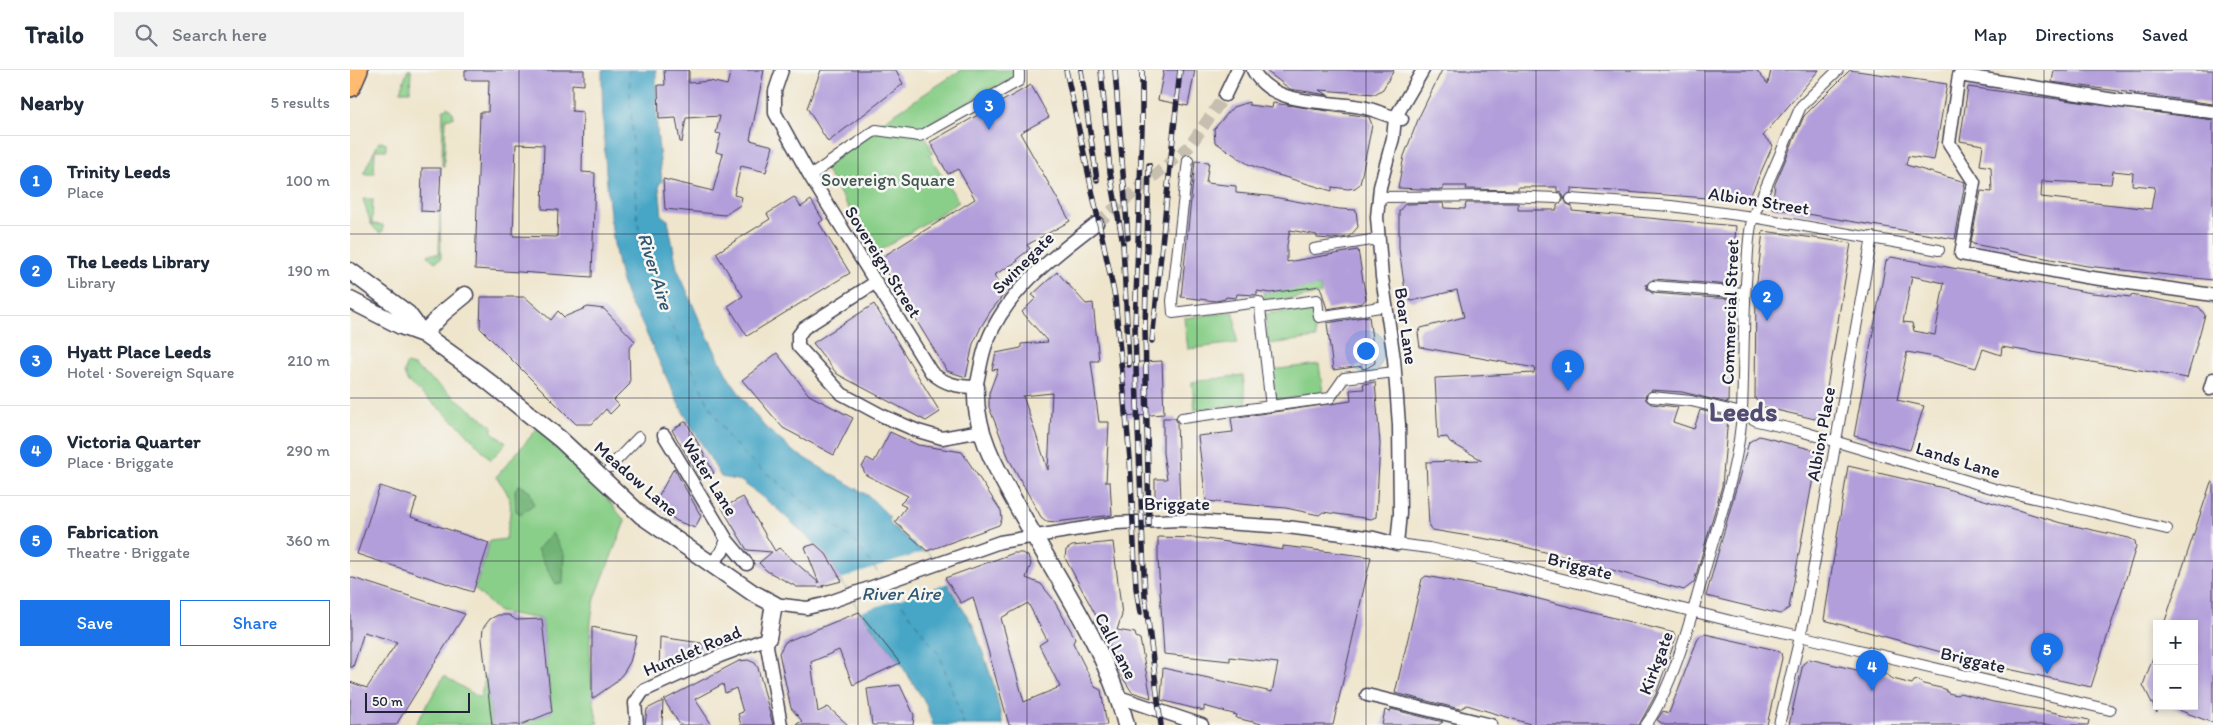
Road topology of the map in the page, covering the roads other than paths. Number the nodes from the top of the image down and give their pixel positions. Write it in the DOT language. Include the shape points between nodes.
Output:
graph roads {
  1 [pos="357,70"];
  2 [pos="782,70"];
  3 [pos="1019,70"];
  4 [pos="1238,70"];
  5 [pos="1253,70"];
  6 [pos="1423,70"];
  7 [pos="1838,70"];
  8 [pos="350,86"];
  9 [pos="1225,95"];
  10 [pos="2213,112"];
  11 [pos="1399,118"];
  12 [pos="1188,160"];
  13 [pos="810,176"];
  14 [pos="1379,197"];
  15 [pos="1557,198"];
  16 [pos="1571,199"];
  17 [pos="1753,217"];
  18 [pos="1097,223"];
  19 [pos="1872,237"];
  20 [pos="1378,239"];
  21 [pos="1314,249"];
  22 [pos="1939,250"];
  23 [pos="350,272"];
  24 [pos="876,282"];
  25 [pos="1653,286"];
  26 [pos="1745,294"];
  27 [pos="2213,294"];
  28 [pos="465,295"];
  29 [pos="350,300"];
  30 [pos="1386,306"];
  31 [pos="1260,308"];
  32 [pos="423,334"];
  33 [pos="1395,372"];
  34 [pos="976,387"];
  35 [pos="1652,397"];
  36 [pos="1271,407"];
  37 [pos="1742,413"];
  38 [pos="1182,418"];
  39 [pos="981,431"];
  40 [pos="664,435"];
  41 [pos="639,437"];
  42 [pos="1836,441"];
  43 [pos="610,467"];
  44 [pos="2167,528"];
  45 [pos="1034,535"];
  46 [pos="727,540"];
  47 [pos="1397,544"];
  48 [pos="943,562"];
  49 [pos="712,563"];
  50 [pos="747,564"];
  51 [pos="774,604"];
  52 [pos="1692,612"];
  53 [pos="1800,636"];
  54 [pos="768,638"];
  55 [pos="1367,695"];
  56 [pos="1119,697"];
  57 [pos="2110,710"];
  58 [pos="1466,721"];
  59 [pos="636,725"];
  60 [pos="781,725"];
  61 [pos="1126,725"];
  62 [pos="1202,725"];
  63 [pos="1491,725"];
  64 [pos="1646,725"];
  65 [pos="1779,725"];
  1 -- 8 [label="main road"];
  2 -- 13 [label="street, Sovereign Street" via="775,91 776,113"];
  3 -- 13 [label="street" via="1019,81 924,134 876,130"];
  4 -- 9 [label="street"];
  5 -- 11 [label="street" via="1268,89 1284,96 1365,107"];
  6 -- 11 [label="street, Boar Lane"];
  7 -- 17 [label="street, Commercial Street" via="1802,106"];
  10 -- 27 [label="street" via="1959,75 1949,143 1974,182 1961,254"];
  11 -- 14 [label="street, Boar Lane"];
  12 -- 31 [label="street" via="1174,280 1174,313 1259,302"];
  13 -- 24 [label="street, Sovereign Street"];
  14 -- 15 [label="street"];
  14 -- 20 [label="street, Boar Lane"];
  16 -- 17 [label="street, Albion Street" via="1671,206"];
  17 -- 19 [label="street, Albion Street"];
  17 -- 26 [label="street, Commercial Street"];
  18 -- 34 [label="street, Swinegate" via="1057,254 1013,297 986,344"];
  19 -- 22 [label="street, Albion Street"];
  19 -- 42 [label="street, Albion Place"];
  20 -- 21 [label="street"];
  20 -- 30 [label="street, Boar Lane"];
  23 -- 32 [label="street, Meadow Lane" via="408,314"];
  24 -- 34 [label="street, Sovereign Street" via="931,372 948,384"];
  24 -- 39 [label="street" via="804,328 792,345 842,394 883,416 942,438"];
  25 -- 26 [label="street"];
  26 -- 37 [label="street, Commercial Street"];
  28 -- 32 [label="street"];
  29 -- 32 [label="street, Meadow Lane"];
  30 -- 31 [label="street" via="1319,317 1317,300"];
  30 -- 33 [label="street, Boar Lane"];
  31 -- 36 [label="street"];
  32 -- 49 [label="street, Meadow Lane" via="560,439 642,516"];
  33 -- 36 [label="street" via="1344,378 1330,398"];
  33 -- 47 [label="street, Boar Lane" via="1399,425 1400,520"];
  34 -- 39 [label="street, Swinegate"];
  35 -- 37 [label="street, Lands Lane"];
  36 -- 38 [label="street"];
  37 -- 42 [label="street, Lands Lane" via="1757,421"];
  37 -- 52 [label="street, Commercial Street" via="1726,496"];
  39 -- 45 [label="street, Swinegate"];
  40 -- 46 [label="street, Water Lane"];
  41 -- 43 [label="street"];
  42 -- 44 [label="street, Lands Lane" via="1995,489"];
  42 -- 53 [label="street, Albion Place"];
  45 -- 47 [label="street, Briggate" via="1116,523 1185,520 1287,527"];
  45 -- 48 [label="street, Briggate" via="1000,542"];
  45 -- 56 [label="street, Call Lane" via="1090,635"];
  46 -- 49 [label="street, Water Lane"];
  46 -- 50 [label="street"];
  47 -- 52 [label="street, Briggate" via="1502,564"];
  48 -- 51 [label="street, Meadow Lane" via="807,608"];
  49 -- 51 [label="street, Meadow Lane"];
  51 -- 54 [label="street"];
  52 -- 53 [label="street, Briggate"];
  52 -- 64 [label="street, Kirkgate" via="1662,697"];
  53 -- 57 [label="street, Briggate"];
  53 -- 65 [label="street, Albion Place"];
  54 -- 59 [label="street, Hunslet Road" via="650,686 635,703"];
  54 -- 60 [label="street"];
  55 -- 58 [label="street"];
  56 -- 61 [label="street"];
  56 -- 62 [label="street, Call Lane"];
  58 -- 63 [label="street"];
}
